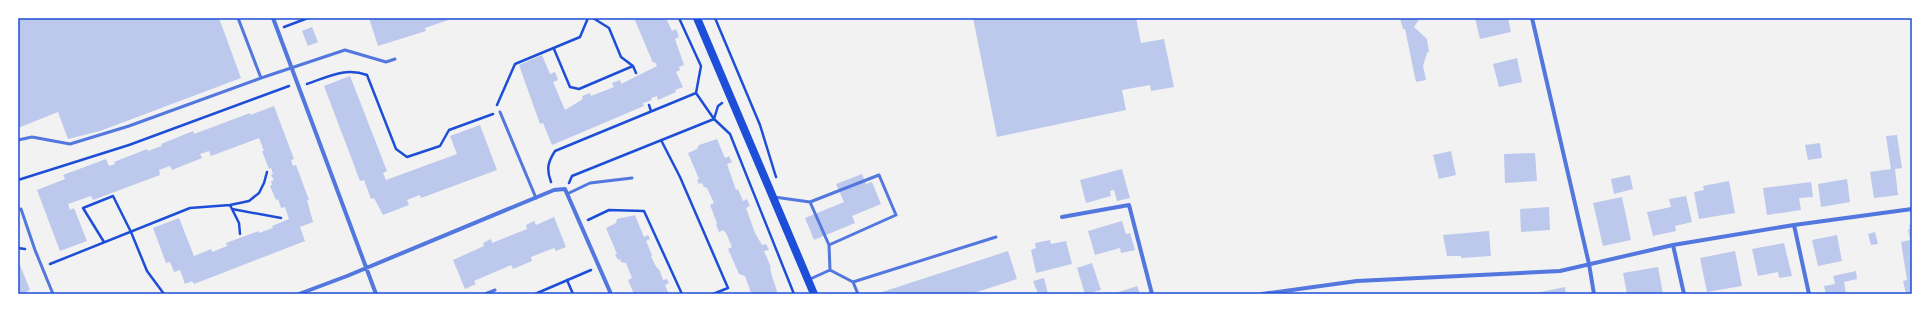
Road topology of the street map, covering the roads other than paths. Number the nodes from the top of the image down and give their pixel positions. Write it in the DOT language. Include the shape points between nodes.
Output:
graph roads {
  1 [pos="238,18"];
  2 [pos="273,18"];
  3 [pos="697,18"];
  4 [pos="1532,18"];
  5 [pos="395,59"];
  6 [pos="290,68"];
  7 [pos="261,78"];
  8 [pos="500,112"];
  9 [pos="18,140"];
  10 [pos="632,178"];
  11 [pos="567,194"];
  12 [pos="774,197"];
  13 [pos="536,198"];
  14 [pos="810,202"];
  15 [pos="1912,209"];
  16 [pos="21,210"];
  17 [pos="1062,217"];
  18 [pos="1794,225"];
  19 [pos="996,237"];
  20 [pos="1673,245"];
  21 [pos="829,246"];
  22 [pos="1589,264"];
  23 [pos="365,268"];
  24 [pos="830,270"];
  25 [pos="808,280"];
  26 [pos="853,282"];
  27 [pos="495,290"];
  28 [pos="53,294"];
  29 [pos="302,294"];
  30 [pos="376,294"];
  31 [pos="485,294"];
  32 [pos="611,294"];
  33 [pos="814,294"];
  34 [pos="858,294"];
  35 [pos="1152,294"];
  36 [pos="1262,294"];
  37 [pos="1594,294"];
  38 [pos="1684,294"];
  39 [pos="1810,294"];
  1 -- 7 [label="lane"];
  2 -- 6 [label="street"];
  3 -- 12 [label="main road"];
  4 -- 22 [label="street"];
  5 -- 6 [label="lane" via="386,62 345,50"];
  6 -- 7 [label="lane"];
  6 -- 23 [label="street"];
  7 -- 9 [label="lane" via="129,126 70,144 32,137"];
  8 -- 13 [label="lane"];
  10 -- 11 [label="lane" via="590,183"];
  11 -- 13 [label="street" via="565,189 554,190"];
  11 -- 32 [label="street"];
  12 -- 14 [label="lane"];
  12 -- 25 [label="main road"];
  13 -- 23 [label="street"];
  14 -- 21 [label="lane"];
  14 -- 21 [label="lane" via="879,175 896,215"];
  15 -- 18 [label="street"];
  16 -- 28 [label="lane"];
  17 -- 35 [label="street" via="1129,205"];
  18 -- 20 [label="street"];
  18 -- 39 [label="street"];
  19 -- 26 [label="lane"];
  20 -- 22 [label="street"];
  20 -- 38 [label="street"];
  21 -- 24 [label="lane"];
  22 -- 36 [label="street" via="1560,271 1358,281"];
  22 -- 37 [label="street"];
  23 -- 29 [label="street"];
  23 -- 30 [label="street"];
  24 -- 25 [label="lane"];
  24 -- 26 [label="lane"];
  25 -- 33 [label="main road"];
  26 -- 34 [label="lane"];
  27 -- 31 [label="lane"];
}
